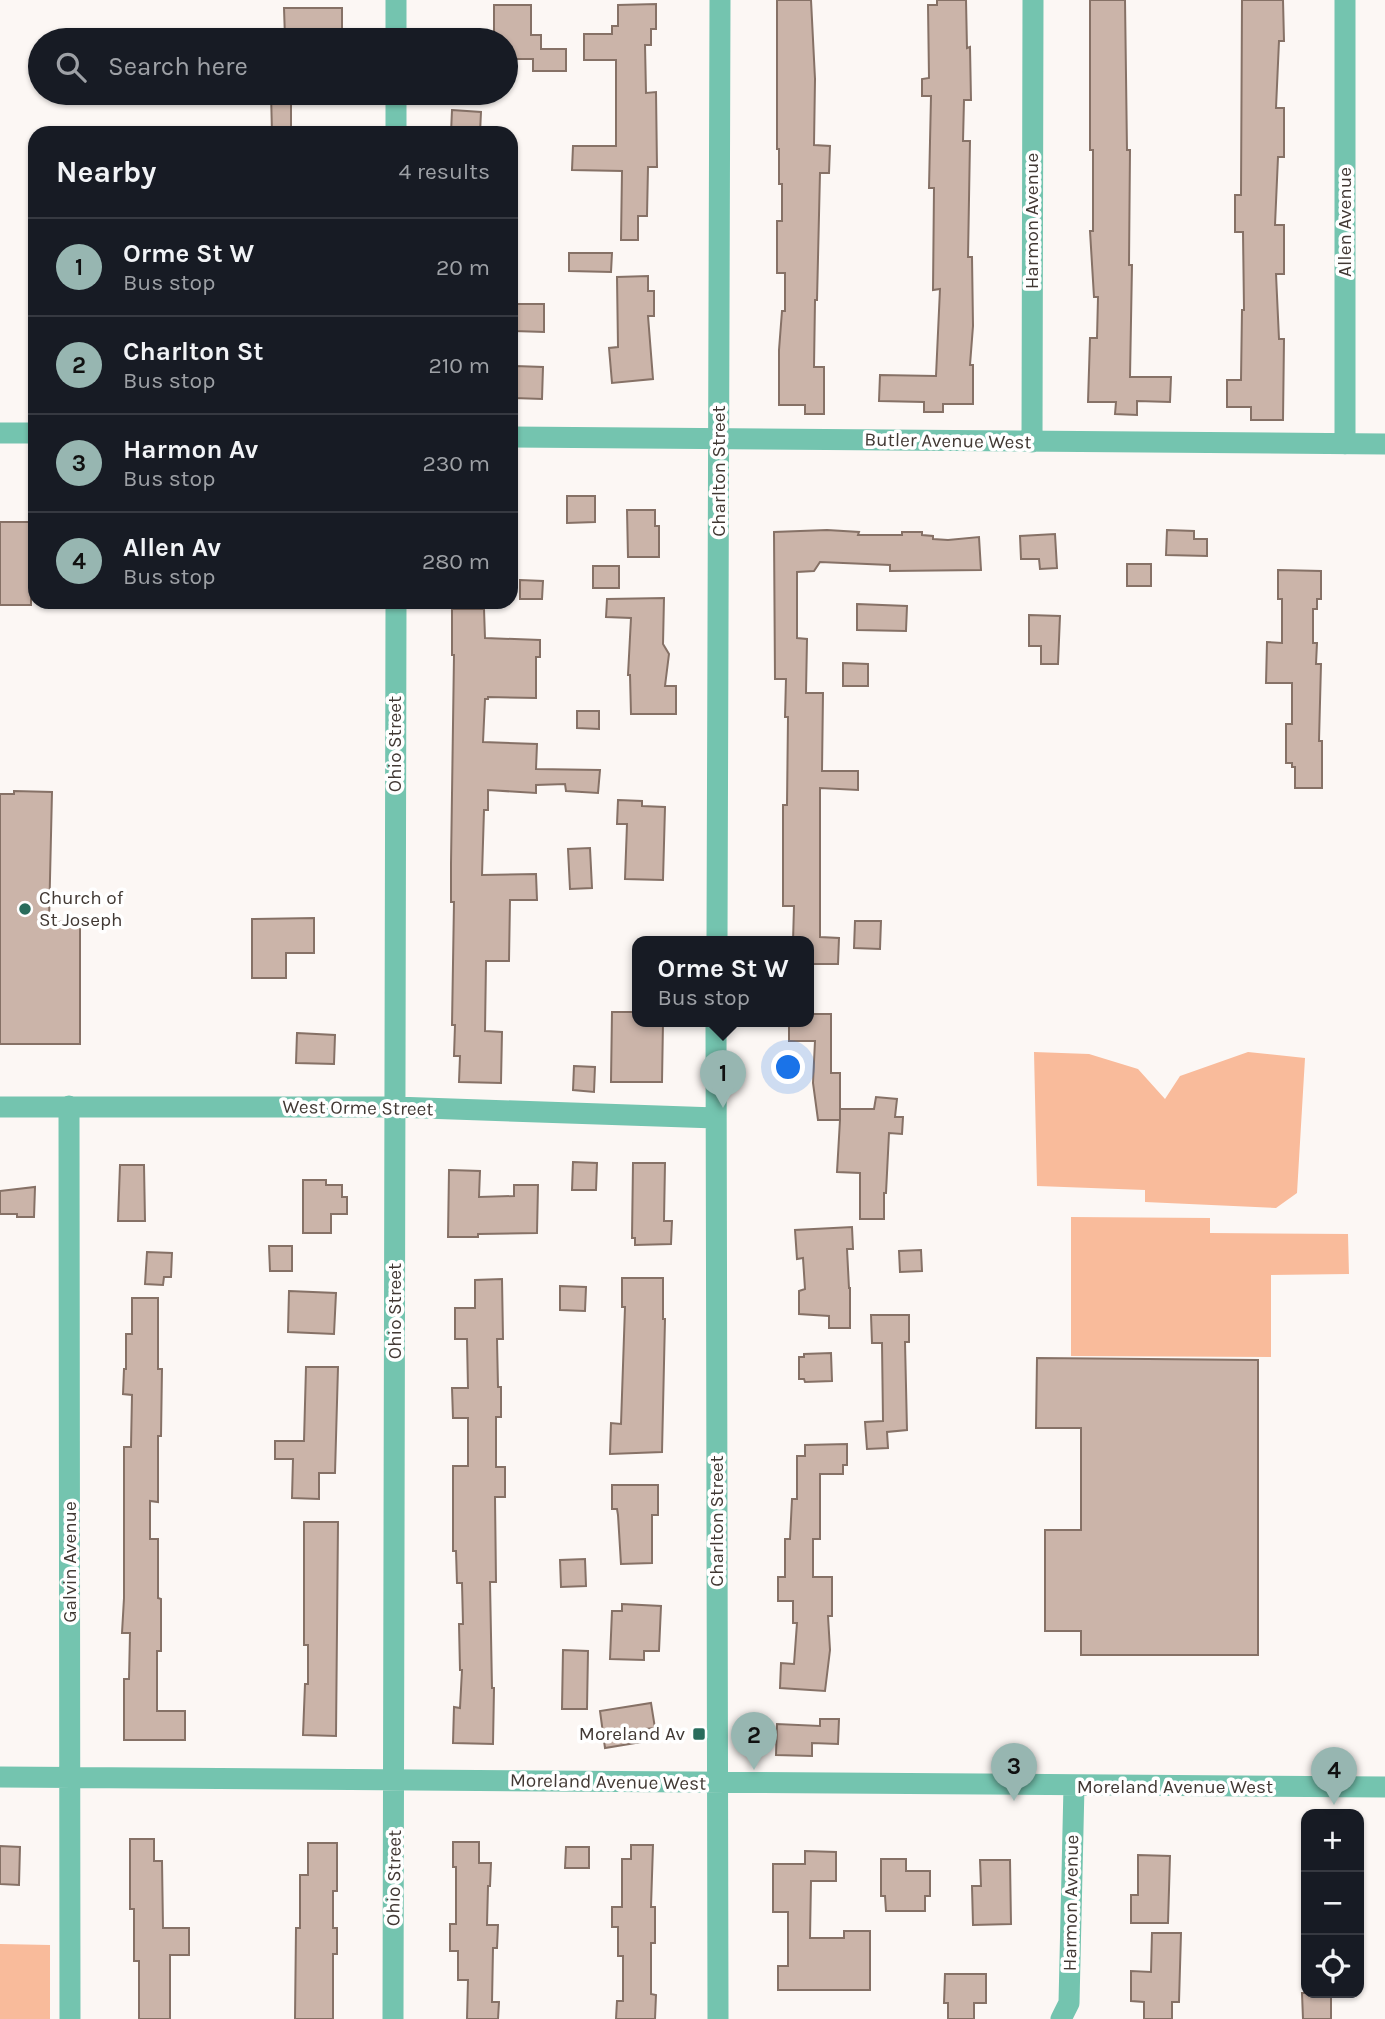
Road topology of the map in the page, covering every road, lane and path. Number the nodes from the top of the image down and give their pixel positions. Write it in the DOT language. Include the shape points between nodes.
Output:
graph roads {
  1 [pos="396,0"];
  2 [pos="720,0"];
  3 [pos="1032,0"];
  4 [pos="1345,0"];
  5 [pos="396,28"];
  6 [pos="396,105"];
  7 [pos="396,126"];
  8 [pos="0,433"];
  9 [pos="28,433"];
  10 [pos="518,437"];
  11 [pos="719,439"];
  12 [pos="1032,442"];
  13 [pos="1345,444"];
  14 [pos="1385,444"];
  15 [pos="396,609"];
  16 [pos="717,936"];
  17 [pos="716,1027"];
  18 [pos="69,1106"];
  19 [pos="0,1107"];
  20 [pos="395,1107"];
  21 [pos="716,1118"];
  22 [pos="0,1777"];
  23 [pos="70,1777"];
  24 [pos="395,1780"];
  25 [pos="719,1783"];
  26 [pos="1074,1786"];
  27 [pos="1385,1787"];
  28 [pos="70,2019"];
  29 [pos="393,2019"];
  30 [pos="719,2019"];
  31 [pos="1061,2019"];
  1 -- 5 [label="street"];
  2 -- 11 [label="street, Charlton Street"];
  3 -- 12 [label="street, Harmon Avenue"];
  4 -- 13 [label="street, Allen Avenue"];
  6 -- 7 [label="street"];
  8 -- 9 [label="street"];
  10 -- 11 [label="street, Butler Avenue West"];
  11 -- 12 [label="street, Butler Avenue West"];
  11 -- 16 [label="street, Charlton Street"];
  12 -- 13 [label="street, Butler Avenue West"];
  13 -- 14 [label="street, Butler Avenue West"];
  15 -- 20 [label="street, Ohio Street"];
  17 -- 21 [label="street, Charlton Street"];
  18 -- 19 [label="street, West Orme Street"];
  18 -- 20 [label="street, West Orme Street"];
  18 -- 23 [label="street, Galvin Avenue"];
  20 -- 21 [label="street, West Orme Street"];
  20 -- 24 [label="street, Ohio Street"];
  21 -- 25 [label="street, Charlton Street"];
  22 -- 23 [label="street, Moreland Avenue West"];
  23 -- 24 [label="street, Moreland Avenue West"];
  23 -- 28 [label="street, Galvin Avenue"];
  24 -- 25 [label="street, Moreland Avenue West"];
  24 -- 29 [label="street, Ohio Street"];
  25 -- 26 [label="street, Moreland Avenue West"];
  25 -- 30 [label="street, Charlton Street"];
  26 -- 27 [label="street, Moreland Avenue West"];
  26 -- 31 [label="street, Harmon Avenue" via="1069,2003"];
}
